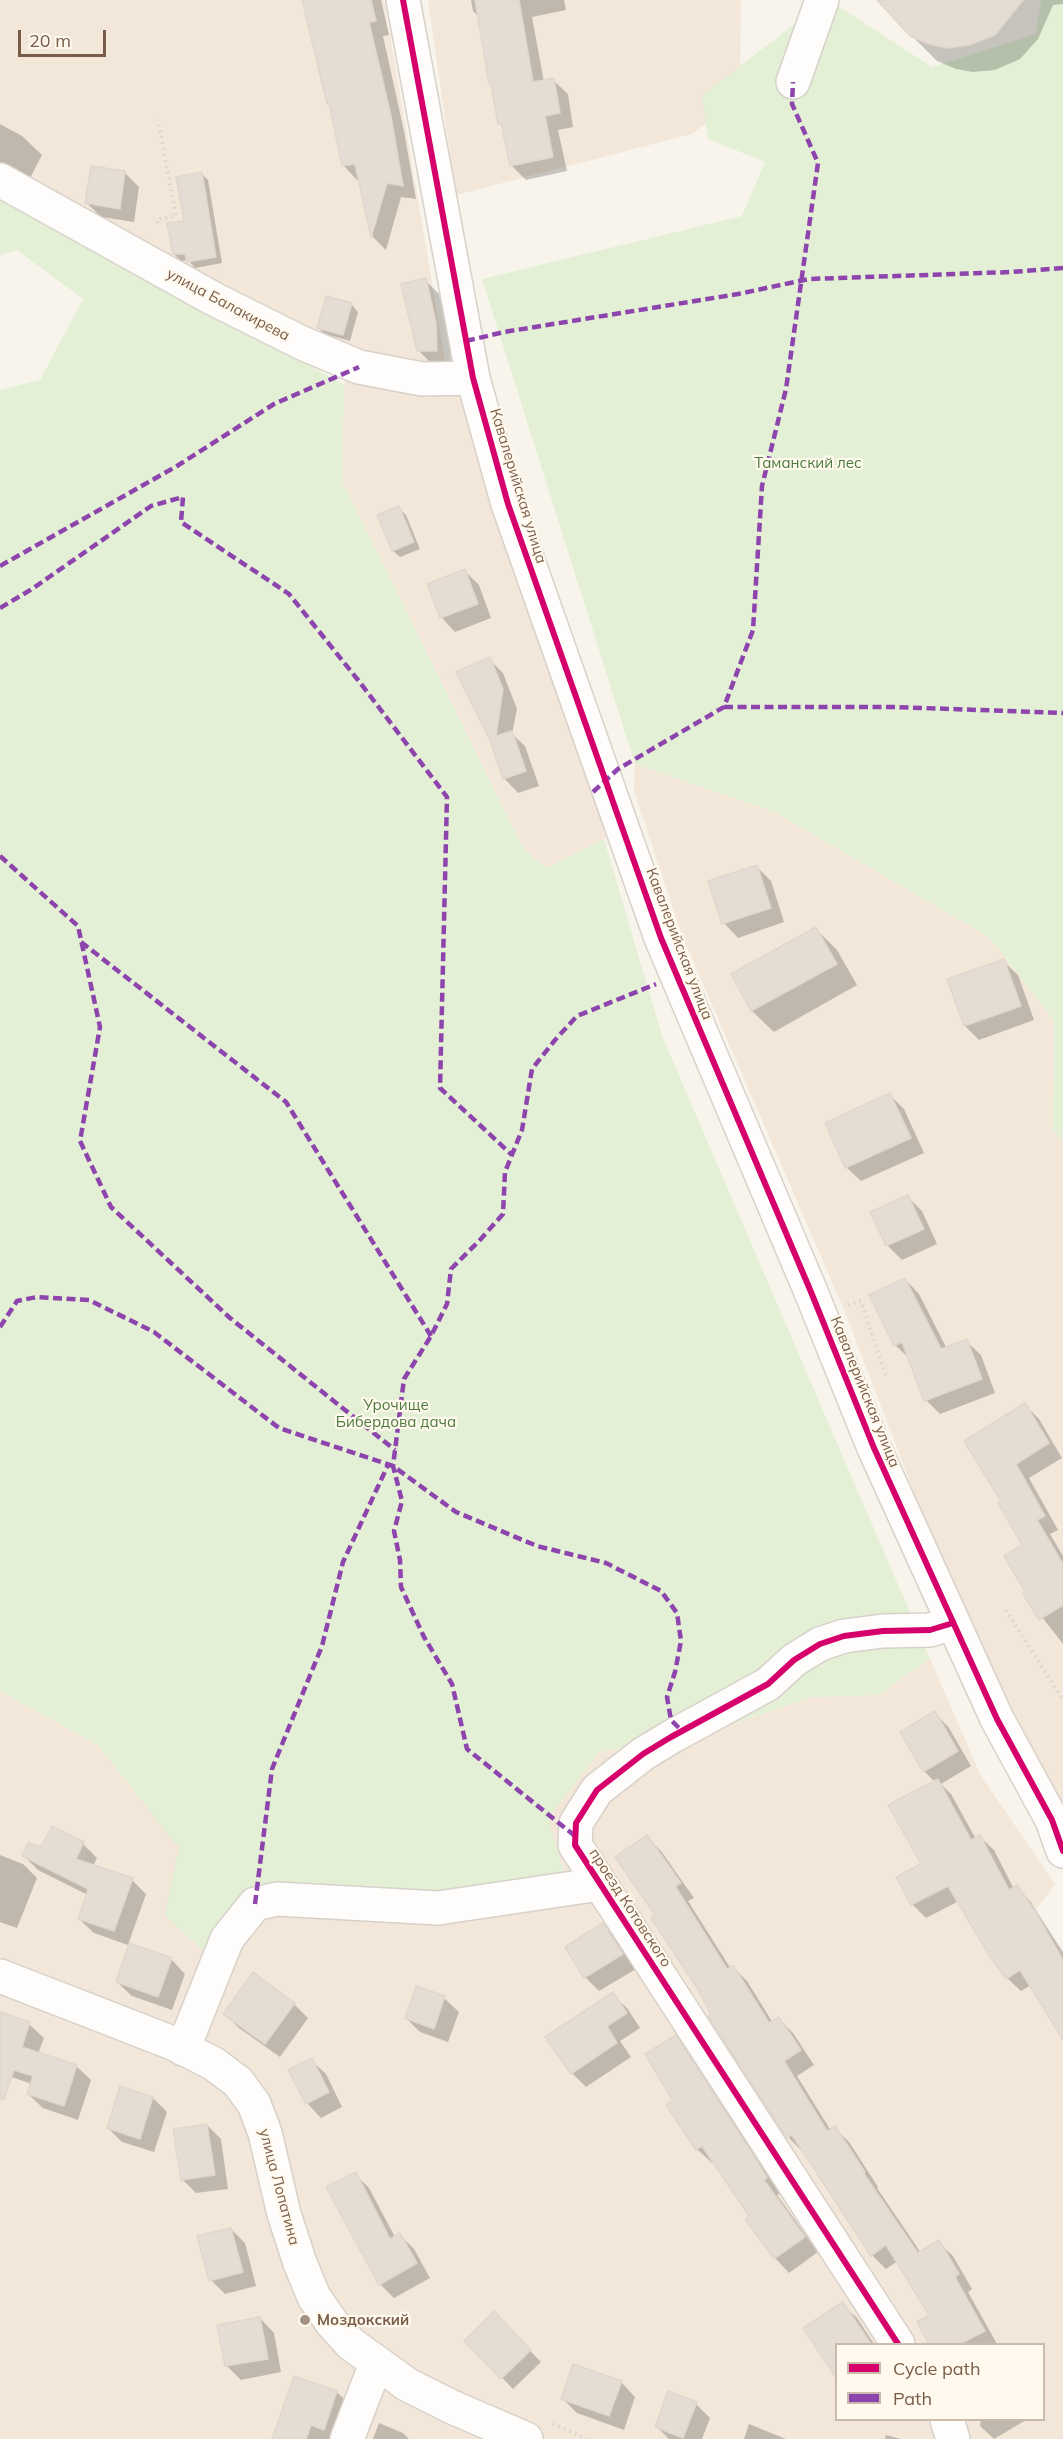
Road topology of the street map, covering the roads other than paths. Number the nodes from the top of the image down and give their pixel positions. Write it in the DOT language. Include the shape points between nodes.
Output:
graph roads {
  1 [pos="403,0"];
  2 [pos="822,0"];
  3 [pos="793,82"];
  4 [pos="0,180"];
  5 [pos="473,378"];
  6 [pos="953,1623"];
  7 [pos="1058,1825"];
  8 [pos="1063,1851"];
  9 [pos="600,1884"];
  10 [pos="0,1976"];
  11 [pos="183,2049"];
  12 [pos="897,2343"];
  13 [pos="376,2364"];
  14 [pos="947,2421"];
  15 [pos="347,2439"];
  16 [pos="526,2439"];
  17 [pos="953,2439"];
  1 -- 5 [label="street, Кавалерийская улица"];
  2 -- 3 [label="street"];
  4 -- 5 [label="street, улица Балакирева" via="214,299 359,367 422,379"];
  5 -- 6 [label="street, Кавалерийская улица" via="508,504 661,938 874,1448"];
  6 -- 7 [label="street, Кавалерийская улица" via="997,1719"];
  6 -- 9 [label="street, проезд Котовского" via="930,1630 883,1630 844,1636 820,1644 794,1660 768,1684 643,1754 597,1790 576,1822 575,1845"];
  7 -- 8 [label="street, Кавалерийская улица"];
  9 -- 11 [label="street" via="438,1908 277,1899 255,1905 227,1939"];
  9 -- 12 [label="street, проезд Котовского"];
  10 -- 11 [label="street, улица Лопатина"];
  11 -- 13 [label="street, улица Лопатина" via="214,2064 238,2082 254,2104 300,2264 314,2298 351,2344"];
  13 -- 15 [label="street"];
  13 -- 16 [label="street, улица Лопатина" via="452,2407"];
  14 -- 17 [label="street"];
}
